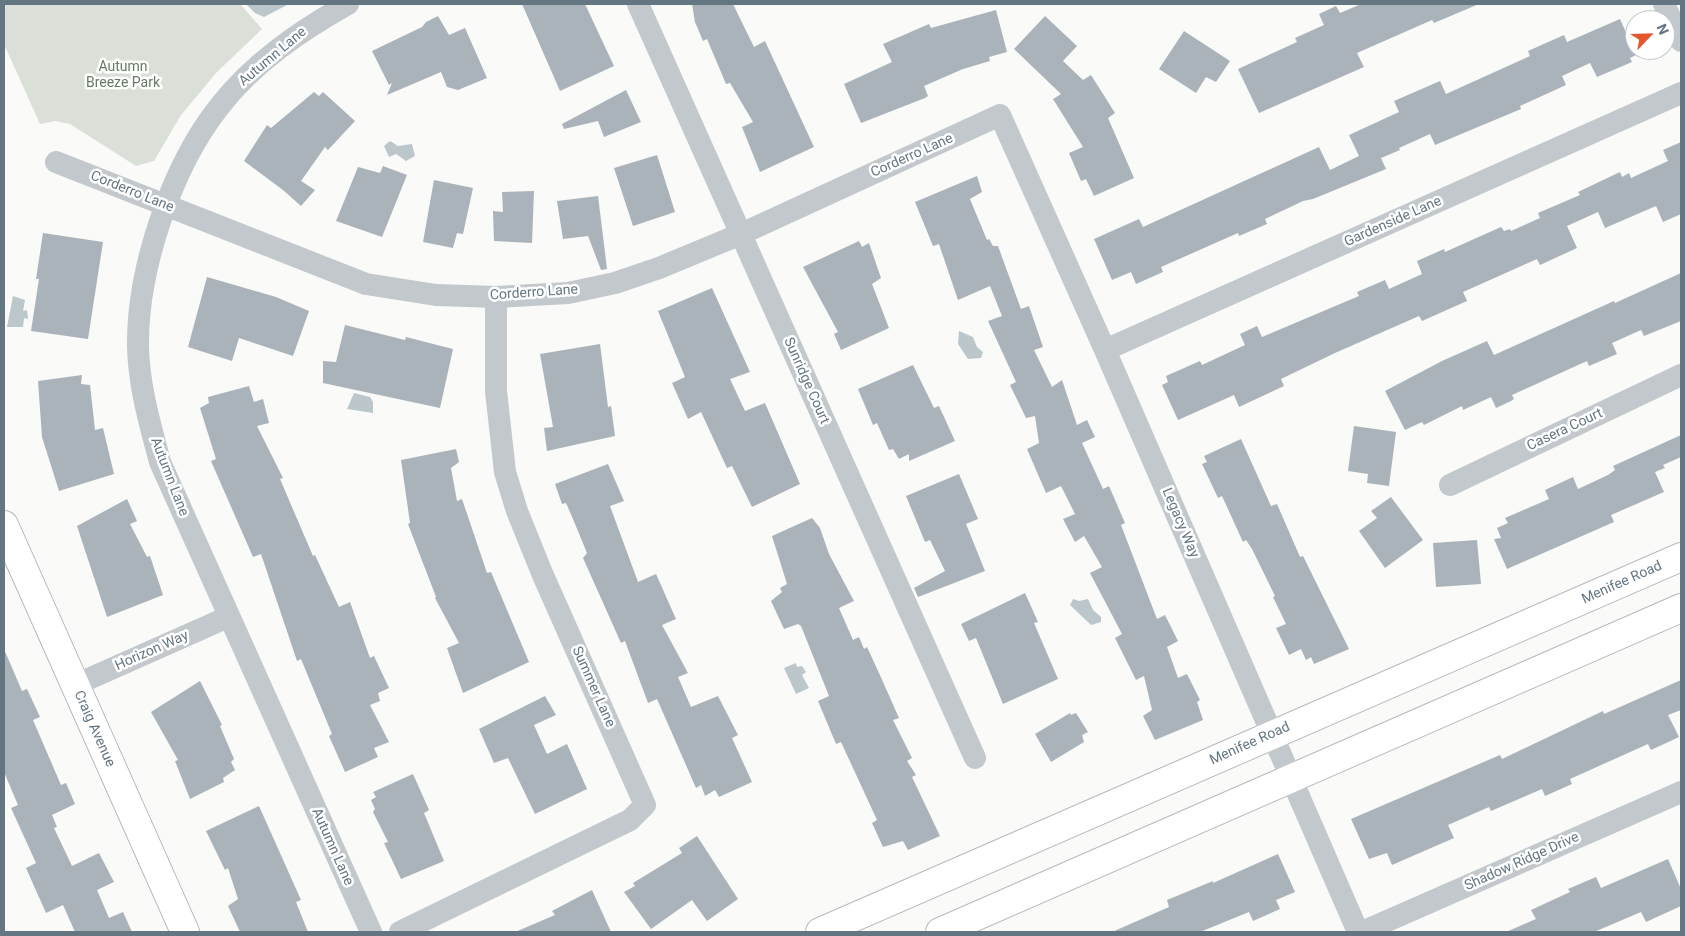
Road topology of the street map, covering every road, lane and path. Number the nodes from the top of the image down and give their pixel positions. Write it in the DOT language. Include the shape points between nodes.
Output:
graph roads {
  1 [pos="348,4"];
  2 [pos="638,4"];
  3 [pos="1664,4"];
  4 [pos="1681,42"];
  5 [pos="1681,94"];
  6 [pos="1000,116"];
  7 [pos="56,162"];
  8 [pos="165,206"];
  9 [pos="741,234"];
  10 [pos="496,297"];
  11 [pos="1105,350"];
  12 [pos="1681,375"];
  13 [pos="1450,485"];
  14 [pos="4,525"];
  15 [pos="1681,557"];
  16 [pos="1681,608"];
  17 [pos="228,617"];
  18 [pos="75,685"];
  19 [pos="1272,735"];
  20 [pos="975,758"];
  21 [pos="1291,779"];
  22 [pos="1681,792"];
  23 [pos="184,932"];
  24 [pos="371,932"];
  25 [pos="400,932"];
  26 [pos="820,932"];
  27 [pos="940,932"];
  28 [pos="1358,932"];
  29 [pos="1362,932"];
  1 -- 8 [label="street, Autumn Lane" via="282,46 246,77 218,108 190,153"];
  2 -- 9 [label="street, Sunridge Court"];
  3 -- 4 [label="street"];
  5 -- 11 [label="street, Gardenside Lane"];
  6 -- 9 [label="street, Corderro Lane"];
  6 -- 11 [label="street, Legacy Way"];
  7 -- 8 [label="street, Corderro Lane"];
  8 -- 10 [label="street, Corderro Lane" via="366,284 436,295"];
  8 -- 17 [label="street, Autumn Lane" via="149,258 140,306 138,348 145,407 160,462"];
  9 -- 10 [label="street, Corderro Lane" via="615,283 568,294"];
  9 -- 20 [label="street, Sunridge Court"];
  10 -- 25 [label="street, Summer Lane" via="496,391 505,472 542,573 646,806 630,820"];
  11 -- 19 [label="street, Legacy Way"];
  12 -- 13 [label="street, Casera Court"];
  14 -- 18 [label="main road, Craig Avenue"];
  15 -- 19 [label="main road, Menifee Road"];
  16 -- 21 [label="main road"];
  17 -- 18 [label="street, Horizon Way"];
  17 -- 24 [label="street, Autumn Lane"];
  18 -- 23 [label="main road, Craig Avenue"];
  19 -- 21 [label="street, Legacy Way"];
  19 -- 26 [label="main road, Menifee Road"];
  21 -- 27 [label="main road"];
  21 -- 28 [label="street, Legacy Way"];
  22 -- 29 [label="street, Shadow Ridge Drive"];
}
